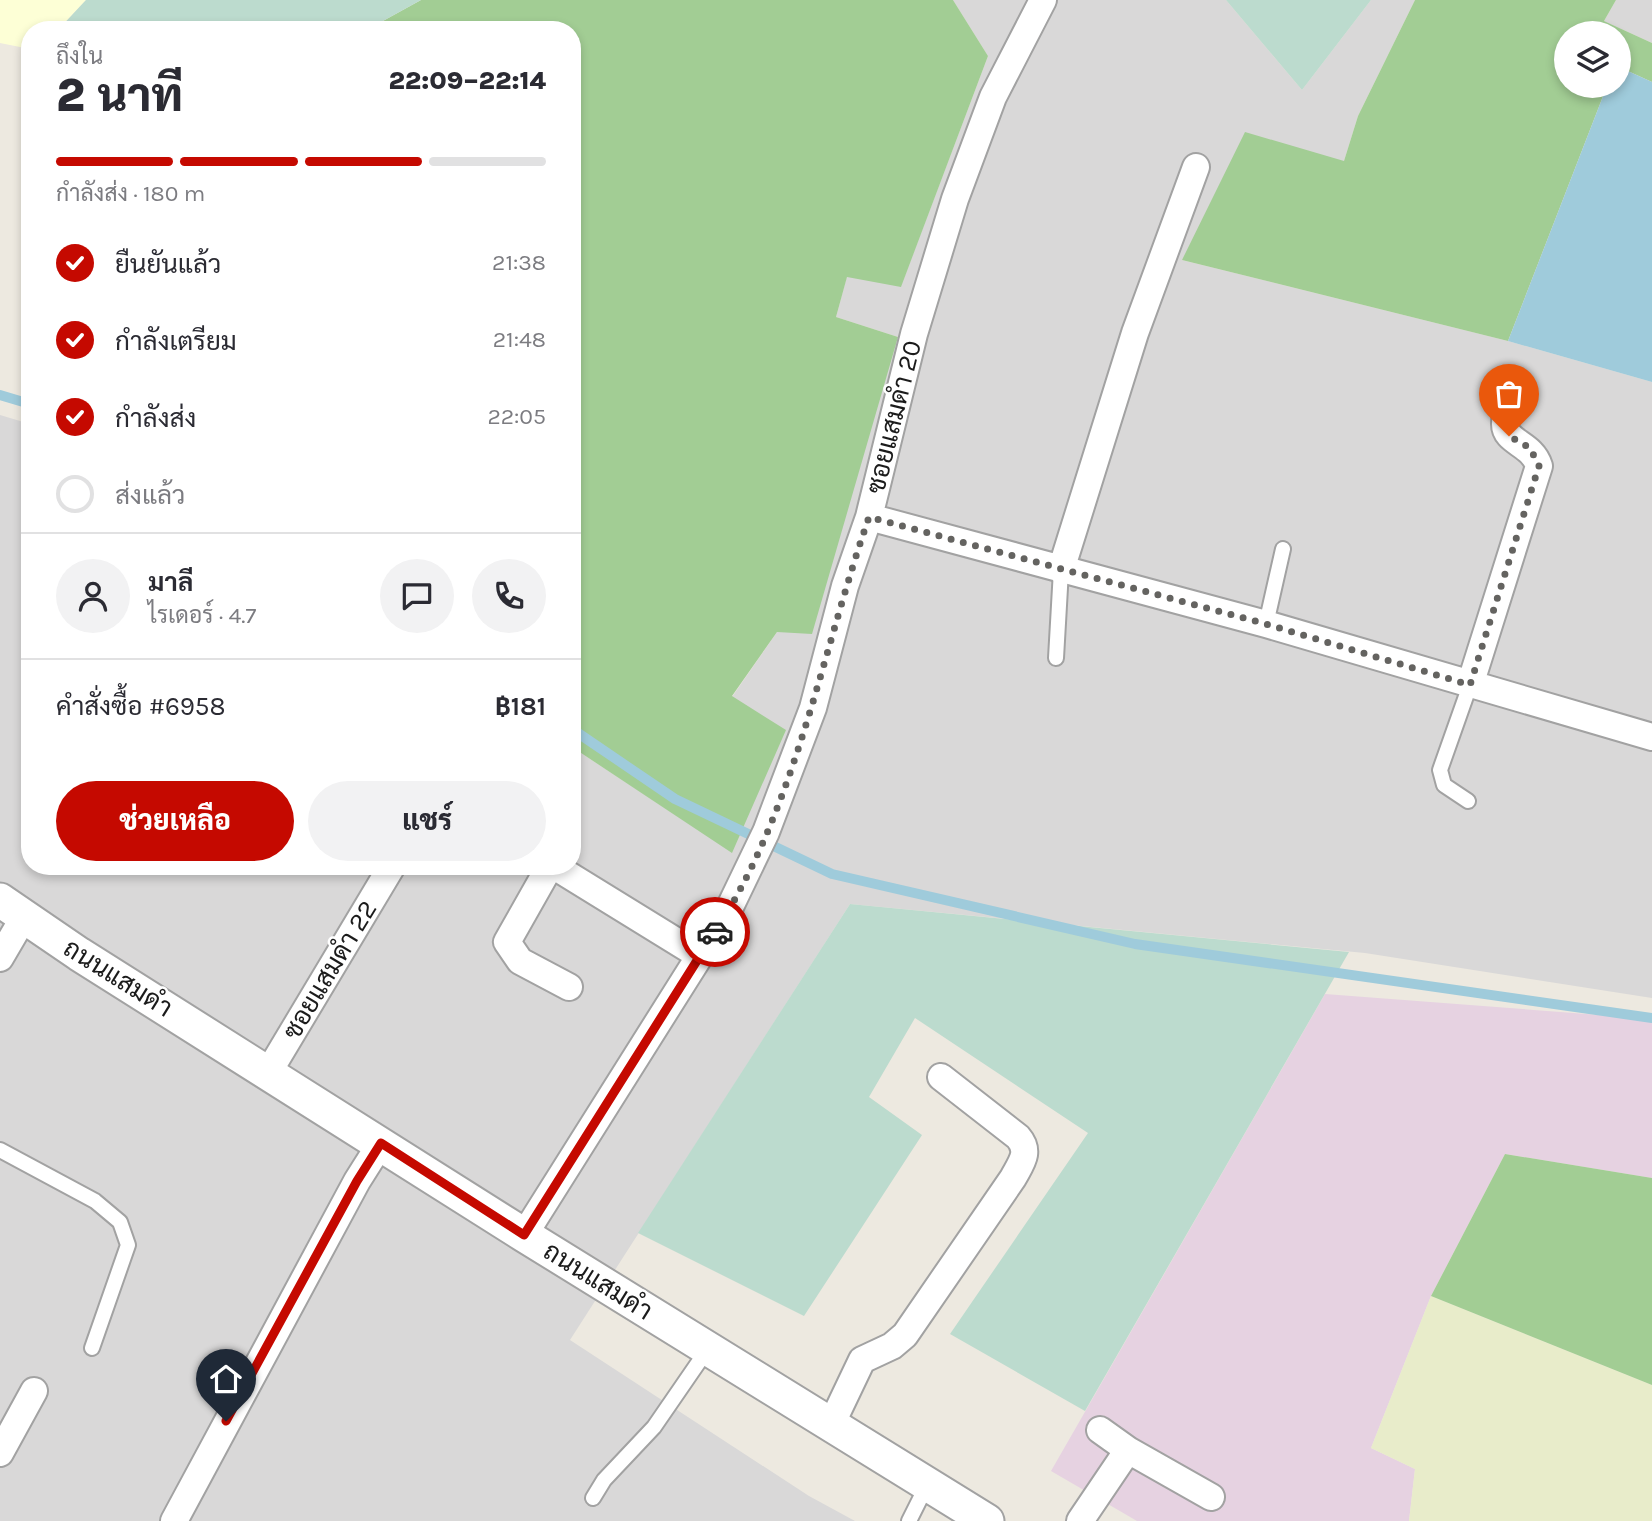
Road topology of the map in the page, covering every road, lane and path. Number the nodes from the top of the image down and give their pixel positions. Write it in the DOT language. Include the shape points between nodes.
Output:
graph roads {
  1 [pos="1043,0"];
  2 [pos="1196,167"];
  3 [pos="1511,389"];
  4 [pos="869,517"];
  5 [pos="1283,549"];
  6 [pos="1061,570"];
  7 [pos="1266,624"];
  8 [pos="1056,659"];
  9 [pos="1470,685"];
  10 [pos="1652,737"];
  11 [pos="1468,801"];
  12 [pos="387,875"];
  13 [pos="547,875"];
  14 [pos="567,875"];
  15 [pos="12,909"];
  16 [pos="699,956"];
  17 [pos="0,958"];
  18 [pos="569,987"];
  19 [pos="268,1073"];
  20 [pos="941,1077"];
  21 [pos="381,1143"];
  22 [pos="0,1150"];
  23 [pos="524,1235"];
  24 [pos="92,1348"];
  25 [pos="708,1350"];
  26 [pos="34,1391"];
  27 [pos="831,1425"];
  28 [pos="1100,1430"];
  29 [pos="1128,1450"];
  30 [pos="0,1453"];
  31 [pos="927,1485"];
  32 [pos="1211,1497"];
  33 [pos="593,1499"];
  34 [pos="174,1521"];
  35 [pos="909,1521"];
  36 [pos="987,1521"];
  37 [pos="1080,1521"];
  1 -- 4 [label="street, ซอยแสมดำ 20" via="993,97 955,199 914,334"];
  2 -- 6 [label="street" via="1135,333"];
  3 -- 9 [label="street" via="1507,432 1530,448 1539,466"];
  4 -- 6 [label="street"];
  4 -- 16 [label="street, ซอยแสมดำ 20" via="845,586 813,708 766,832 728,911"];
  5 -- 7 [label="lane"];
  6 -- 7 [label="street"];
  6 -- 8 [label="lane"];
  7 -- 9 [label="street"];
  9 -- 10 [label="street"];
  9 -- 11 [label="lane" via="1440,770 1444,785"];
  12 -- 19 [label="street, ซอยแสมดำ 22"];
  13 -- 18 [label="street" via="507,942 513,956"];
  14 -- 16 [label="street"];
  15 -- 17 [label="street"];
  15 -- 19 [label="street, ถนนแสมดำ"];
  16 -- 23 [label="street, ซอยแสมดำ 20"];
  19 -- 21 [label="street, ถนนแสมดำ"];
  20 -- 27 [label="street" via="1018,1137 1025,1156 905,1335 862,1360"];
  21 -- 23 [label="street, ถนนแสมดำ"];
  21 -- 34 [label="street"];
  22 -- 24 [label="lane" via="94,1201 120,1222 128,1245"];
  23 -- 25 [label="street, ถนนแสมดำ"];
  25 -- 27 [label="street, ถนนแสมดำ"];
  25 -- 33 [label="lane" via="654,1427 611,1472"];
  26 -- 30 [label="street"];
  27 -- 31 [label="street, ถนนแสมดำ"];
  28 -- 29 [label="street"];
  29 -- 32 [label="street"];
  29 -- 37 [label="street"];
  31 -- 35 [label="lane"];
  31 -- 36 [label="street, ถนนแสมดำ"];
}
